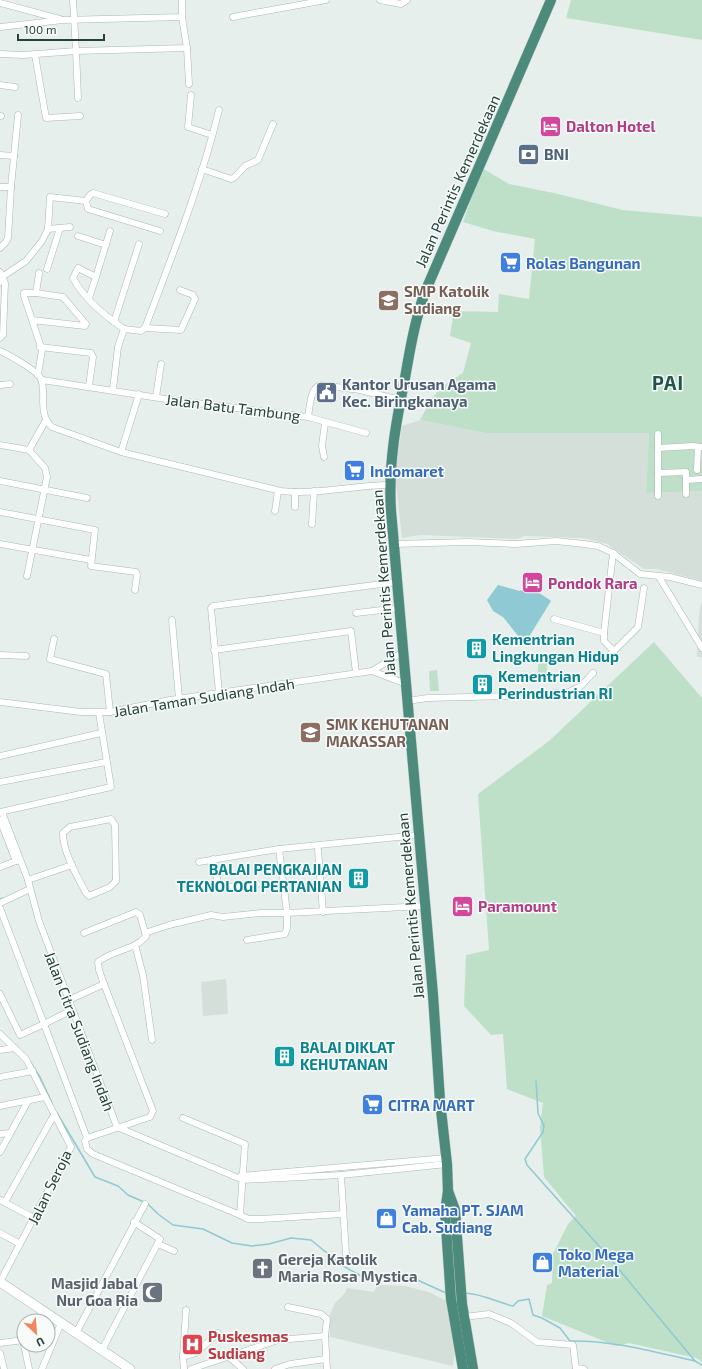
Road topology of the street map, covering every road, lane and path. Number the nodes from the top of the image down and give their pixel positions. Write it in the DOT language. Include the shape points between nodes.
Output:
graph roads {
  1 [pos="73,0"];
  2 [pos="182,0"];
  3 [pos="326,0"];
  4 [pos="380,0"];
  5 [pos="407,0"];
  6 [pos="551,0"];
  7 [pos="309,1"];
  8 [pos="0,3"];
  9 [pos="182,17"];
  10 [pos="233,17"];
  11 [pos="63,20"];
  12 [pos="74,20"];
  13 [pos="0,27"];
  14 [pos="187,48"];
  15 [pos="76,51"];
  16 [pos="0,54"];
  17 [pos="35,55"];
  18 [pos="190,84"];
  19 [pos="0,85"];
  20 [pos="16,87"];
  21 [pos="191,95"];
  22 [pos="78,98"];
  23 [pos="219,110"];
  24 [pos="18,115"];
  25 [pos="80,116"];
  26 [pos="273,124"];
  27 [pos="212,135"];
  28 [pos="0,155"];
  29 [pos="14,156"];
  30 [pos="202,169"];
  31 [pos="0,187"];
  32 [pos="11,187"];
  33 [pos="86,201"];
  34 [pos="165,214"];
  35 [pos="70,227"];
  36 [pos="60,228"];
  37 [pos="48,229"];
  38 [pos="110,230"];
  39 [pos="160,231"];
  40 [pos="78,236"];
  41 [pos="139,244"];
  42 [pos="106,245"];
  43 [pos="0,248"];
  44 [pos="47,270"];
  45 [pos="39,273"];
  46 [pos="1,277"];
  47 [pos="96,277"];
  48 [pos="180,290"];
  49 [pos="36,293"];
  50 [pos="89,298"];
  51 [pos="32,320"];
  52 [pos="114,322"];
  53 [pos="145,328"];
  54 [pos="124,329"];
  55 [pos="0,338"];
  56 [pos="40,347"];
  57 [pos="0,351"];
  58 [pos="161,364"];
  59 [pos="40,377"];
  60 [pos="10,384"];
  61 [pos="0,385"];
  62 [pos="89,386"];
  63 [pos="113,389"];
  64 [pos="139,394"];
  65 [pos="156,397"];
  66 [pos="400,400"];
  67 [pos="308,417"];
  68 [pos="46,420"];
  69 [pos="325,423"];
  70 [pos="366,434"];
  71 [pos="658,434"];
  72 [pos="0,445"];
  73 [pos="700,447"];
  74 [pos="658,448"];
  75 [pos="29,450"];
  76 [pos="121,452"];
  77 [pos="324,457"];
  78 [pos="699,470"];
  79 [pos="686,472"];
  80 [pos="658,473"];
  81 [pos="686,480"];
  82 [pos="702,480"];
  83 [pos="0,481"];
  84 [pos="391,485"];
  85 [pos="44,489"];
  86 [pos="278,491"];
  87 [pos="314,491"];
  88 [pos="295,492"];
  89 [pos="686,494"];
  90 [pos="658,496"];
  91 [pos="87,498"];
  92 [pos="295,507"];
  93 [pos="275,511"];
  94 [pos="0,512"];
  95 [pos="39,519"];
  96 [pos="312,524"];
  97 [pos="0,544"];
  98 [pos="394,544"];
  99 [pos="34,549"];
  100 [pos="613,553"];
  101 [pos="91,560"];
  102 [pos="27,576"];
  103 [pos="659,577"];
  104 [pos="397,582"];
  105 [pos="702,585"];
  106 [pos="644,588"];
  107 [pos="135,590"];
  108 [pos="399,608"];
  109 [pos="356,613"];
  110 [pos="554,619"];
  111 [pos="172,620"];
  112 [pos="604,633"];
  113 [pos="54,639"];
  114 [pos="702,648"];
  115 [pos="214,650"];
  116 [pos="614,651"];
  117 [pos="403,652"];
  118 [pos="0,655"];
  119 [pos="26,656"];
  120 [pos="604,660"];
  121 [pos="372,671"];
  122 [pos="356,673"];
  123 [pos="593,673"];
  124 [pos="406,684"];
  125 [pos="219,693"];
  126 [pos="179,699"];
  127 [pos="407,701"];
  128 [pos="0,702"];
  129 [pos="110,712"];
  130 [pos="99,713"];
  131 [pos="101,733"];
  132 [pos="0,756"];
  133 [pos="106,762"];
  134 [pos="0,782"];
  135 [pos="1,812"];
  136 [pos="0,820"];
  137 [pos="418,835"];
  138 [pos="279,849"];
  139 [pos="318,850"];
  140 [pos="213,859"];
  141 [pos="18,860"];
  142 [pos="199,862"];
  143 [pos="72,865"];
  144 [pos="0,867"];
  145 [pos="28,880"];
  146 [pos="257,884"];
  147 [pos="30,889"];
  148 [pos="0,903"];
  149 [pos="424,906"];
  150 [pos="0,908"];
  151 [pos="323,912"];
  152 [pos="287,913"];
  153 [pos="84,932"];
  154 [pos="146,933"];
  155 [pos="247,940"];
  156 [pos="134,945"];
  157 [pos="104,984"];
  158 [pos="0,994"];
  159 [pos="68,1000"];
  160 [pos="72,1010"];
  161 [pos="44,1024"];
  162 [pos="0,1034"];
  163 [pos="152,1040"];
  164 [pos="14,1048"];
  165 [pos="0,1050"];
  166 [pos="33,1071"];
  167 [pos="0,1077"];
  168 [pos="45,1097"];
  169 [pos="28,1101"];
  170 [pos="0,1106"];
  171 [pos="54,1115"];
  172 [pos="183,1118"];
  173 [pos="117,1126"];
  174 [pos="10,1133"];
  175 [pos="0,1134"];
  176 [pos="87,1138"];
  177 [pos="0,1152"];
  178 [pos="447,1161"];
  179 [pos="305,1174"];
  180 [pos="341,1175"];
  181 [pos="242,1177"];
  182 [pos="448,1191"];
  183 [pos="2,1201"];
  184 [pos="145,1204"];
  185 [pos="343,1214"];
  186 [pos="240,1215"];
  187 [pos="34,1218"];
  188 [pos="134,1222"];
  189 [pos="0,1233"];
  190 [pos="20,1244"];
  191 [pos="158,1244"];
  192 [pos="174,1252"];
  193 [pos="346,1254"];
  194 [pos="0,1282"];
  195 [pos="288,1307"];
  196 [pos="186,1310"];
  197 [pos="42,1311"];
  198 [pos="464,1317"];
  199 [pos="61,1323"];
  200 [pos="76,1333"];
  201 [pos="218,1334"];
  202 [pos="325,1336"];
  203 [pos="16,1341"];
  204 [pos="0,1343"];
  205 [pos="102,1350"];
  206 [pos="0,1352"];
  207 [pos="25,1353"];
  208 [pos="183,1357"];
  209 [pos="229,1357"];
  210 [pos="326,1360"];
  211 [pos="2,1366"];
  212 [pos="202,1368"];
  213 [pos="28,1369"];
  214 [pos="42,1369"];
  215 [pos="130,1369"];
  216 [pos="184,1369"];
  217 [pos="191,1369"];
  218 [pos="243,1369"];
  219 [pos="275,1369"];
  220 [pos="327,1369"];
  221 [pos="463,1369"];
  222 [pos="473,1369"];
  223 [pos="576,1369"];
  224 [pos="584,1369"];
  1 -- 12 [label="street"];
  2 -- 9 [label="street"];
  3 -- 7 [label="street"];
  4 -- 5 [label="street" via="401,4"];
  6 -- 66 [label="highway, Jalan Perintis Kemerdekaan" via="425,292 416,318"];
  7 -- 10 [label="street"];
  8 -- 11 [label="street"];
  9 -- 12 [label="street"];
  9 -- 14 [label="street"];
  11 -- 12 [label="street"];
  11 -- 13 [label="street"];
  12 -- 15 [label="street"];
  14 -- 15 [label="street"];
  14 -- 18 [label="street"];
  15 -- 17 [label="street"];
  15 -- 22 [label="street"];
  16 -- 17 [label="street"];
  17 -- 25 [label="street" via="46,118"];
  19 -- 20 [label="street"];
  21 -- 27 [label="street" via="188,127"];
  23 -- 27 [label="street"];
  24 -- 29 [label="street"];
  26 -- 30 [label="street" via="258,160 245,166 235,177 231,179"];
  27 -- 30 [label="street"];
  28 -- 29 [label="street"];
  29 -- 32 [label="street"];
  30 -- 53 [label="street"];
  31 -- 32 [label="street"];
  32 -- 43 [label="street" via="8,238"];
  33 -- 34 [label="street" via="93,193"];
  33 -- 37 [label="street" via="50,197"];
  33 -- 39 [label="street" via="88,209"];
  35 -- 36 [label="street"];
  36 -- 37 [label="street"];
  36 -- 44 [label="street"];
  37 -- 46 [label="street" via="26,261"];
  38 -- 42 [label="street"];
  40 -- 42 [label="street"];
  41 -- 52 [label="street"];
  42 -- 47 [label="street"];
  45 -- 49 [label="street"];
  46 -- 55 [label="street" via="5,283 3,334"];
  47 -- 50 [label="street"];
  47 -- 50 [label="street" via="78,268 74,277"];
  48 -- 53 [label="street" via="193,295 195,299 181,330"];
  49 -- 51 [label="street" via="24,294"];
  49 -- 51 [label="street" via="65,298 86,325"];
  50 -- 52 [label="street"];
  51 -- 56 [label="street"];
  52 -- 54 [label="street"];
  53 -- 54 [label="street" via="141,331"];
  54 -- 63 [label="street" via="118,347"];
  56 -- 59 [label="street"];
  56 -- 62 [label="street" via="91,353 93,357"];
  57 -- 59 [label="street"];
  58 -- 65 [label="street"];
  59 -- 62 [label="street, Jalan Batu Tambung"];
  59 -- 68 [label="street"];
  60 -- 61 [label="street"];
  62 -- 63 [label="street, Jalan Batu Tambung"];
  63 -- 64 [label="street, Jalan Batu Tambung"];
  64 -- 65 [label="street, Jalan Batu Tambung"];
  64 -- 76 [label="street"];
  65 -- 67 [label="street, Jalan Batu Tambung"];
  66 -- 67 [label="street, Jalan Batu Tambung" via="354,388 321,385 313,390"];
  66 -- 84 [label="highway, Jalan Perintis Kemerdekaan" via="391,456"];
  67 -- 69 [label="street"];
  68 -- 75 [label="street"];
  68 -- 76 [label="street" via="56,429"];
  69 -- 70 [label="street"];
  69 -- 77 [label="street" via="322,446"];
  71 -- 74 [label="street"];
  72 -- 75 [label="street"];
  73 -- 74 [label="street"];
  73 -- 78 [label="street"];
  74 -- 80 [label="street"];
  75 -- 85 [label="street" via="45,468 47,477"];
  76 -- 86 [label="street"];
  78 -- 79 [label="street"];
  79 -- 80 [label="street"];
  79 -- 81 [label="street"];
  80 -- 90 [label="street"];
  81 -- 82 [label="street"];
  81 -- 89 [label="street"];
  83 -- 85 [label="street"];
  84 -- 87 [label="street"];
  84 -- 98 [label="highway, Jalan Perintis Kemerdekaan"];
  85 -- 91 [label="street"];
  85 -- 95 [label="street"];
  86 -- 88 [label="street"];
  86 -- 93 [label="street"];
  87 -- 88 [label="street"];
  87 -- 96 [label="street"];
  88 -- 92 [label="street"];
  94 -- 95 [label="street"];
  95 -- 99 [label="street"];
  95 -- 101 [label="street" via="95,530"];
  97 -- 99 [label="street"];
  98 -- 100 [label="street" via="516,544 556,541 598,546"];
  98 -- 104 [label="highway, Jalan Perintis Kemerdekaan"];
  99 -- 101 [label="street"];
  99 -- 102 [label="street"];
  100 -- 103 [label="street" via="640,574"];
  100 -- 112 [label="street"];
  101 -- 107 [label="street" via="92,567 136,572"];
  103 -- 105 [label="street" via="670,577"];
  103 -- 114 [label="street"];
  104 -- 108 [label="highway, Jalan Perintis Kemerdekaan"];
  104 -- 115 [label="street" via="213,606 211,608"];
  106 -- 116 [label="street" via="638,627"];
  108 -- 109 [label="street"];
  108 -- 117 [label="highway, Jalan Perintis Kemerdekaan"];
  110 -- 112 [label="street"];
  111 -- 126 [label="street"];
  112 -- 116 [label="street" via="604,641"];
  113 -- 129 [label="street" via="50,659 106,674"];
  115 -- 122 [label="street" via="351,631"];
  115 -- 125 [label="street"];
  116 -- 120 [label="street"];
  117 -- 121 [label="street, Jalan Taman Sudiang Indah"];
  117 -- 124 [label="highway, Jalan Perintis Kemerdekaan"];
  118 -- 119 [label="street"];
  121 -- 122 [label="street, Jalan Taman Sudiang Indah"];
  121 -- 124 [label="street"];
  122 -- 125 [label="street, Jalan Taman Sudiang Indah"];
  123 -- 127 [label="street" via="581,686 569,692"];
  124 -- 127 [label="highway, Jalan Perintis Kemerdekaan"];
  125 -- 126 [label="street, Jalan Taman Sudiang Indah"];
  126 -- 129 [label="street, Jalan Taman Sudiang Indah"];
  127 -- 137 [label="highway, Jalan Perintis Kemerdekaan"];
  128 -- 130 [label="street, Jalan Taman Sudiang Indah"];
  129 -- 130 [label="street, Jalan Taman Sudiang Indah"];
  130 -- 131 [label="street"];
  131 -- 132 [label="street"];
  131 -- 133 [label="street"];
  133 -- 134 [label="street"];
  133 -- 135 [label="street" via="111,785 107,789"];
  135 -- 141 [label="street, Jalan Citra Sudiang Indah"];
  136 -- 141 [label="street"];
  137 -- 138 [label="street"];
  137 -- 149 [label="highway, Jalan Perintis Kemerdekaan"];
  138 -- 140 [label="street"];
  138 -- 152 [label="street"];
  139 -- 151 [label="street"];
  140 -- 142 [label="street"];
  140 -- 146 [label="street" via="219,888"];
  141 -- 144 [label="street"];
  141 -- 145 [label="street, Jalan Citra Sudiang Indah"];
  143 -- 143 [label="street" via="87,895 91,896 115,883 113,820 65,830 64,841"];
  143 -- 145 [label="street"];
  145 -- 147 [label="street, Jalan Citra Sudiang Indah"];
  147 -- 148 [label="street"];
  147 -- 159 [label="street, Jalan Citra Sudiang Indah"];
  149 -- 151 [label="street"];
  149 -- 178 [label="highway, Jalan Perintis Kemerdekaan"];
  150 -- 161 [label="street"];
  151 -- 152 [label="street"];
  152 -- 154 [label="street" via="223,917 212,915"];
  152 -- 155 [label="street" via="285,934"];
  153 -- 154 [label="street" via="136,912 140,915"];
  154 -- 156 [label="street" via="145,937"];
  156 -- 157 [label="street" via="106,956 98,962"];
  156 -- 163 [label="street" via="143,975"];
  157 -- 159 [label="street"];
  157 -- 173 [label="street" via="153,1111 150,1117"];
  158 -- 161 [label="street" via="20,1035"];
  159 -- 160 [label="street, Jalan Citra Sudiang Indah"];
  160 -- 161 [label="street"];
  160 -- 173 [label="street, Jalan Citra Sudiang Indah"];
  161 -- 176 [label="street"];
  162 -- 164 [label="street, Jalan Seroja"];
  164 -- 165 [label="street"];
  164 -- 166 [label="street, Jalan Seroja" via="26,1059"];
  166 -- 167 [label="street"];
  166 -- 168 [label="street, Jalan Seroja"];
  168 -- 169 [label="street"];
  168 -- 171 [label="street, Jalan Seroja"];
  169 -- 170 [label="street"];
  169 -- 174 [label="street"];
  171 -- 183 [label="street"];
  171 -- 187 [label="street, Jalan Seroja" via="71,1147"];
  172 -- 181 [label="street" via="245,1144"];
  173 -- 176 [label="street"];
  173 -- 181 [label="street, Jalan Citra Sudiang Indah"];
  174 -- 175 [label="street"];
  174 -- 177 [label="street"];
  176 -- 186 [label="street" via="87,1149 93,1154"];
  178 -- 179 [label="street, Jalan Citra Sudiang Indah"];
  178 -- 180 [label="street, Jalan Citra Sudiang Indah"];
  178 -- 182 [label="highway, Jalan Perintis Kemerdekaan"];
  179 -- 180 [label="street, Jalan Citra Sudiang Indah"];
  179 -- 181 [label="street, Jalan Citra Sudiang Indah"];
  180 -- 185 [label="street"];
  181 -- 186 [label="street"];
  182 -- 198 [label="highway, Jalan Perintis Kemerdekaan" via="455,1210"];
  182 -- 221 [label="highway, Jalan Perintis Kemerdekaan" via="445,1212 451,1299"];
  183 -- 187 [label="street"];
  184 -- 188 [label="street"];
  185 -- 186 [label="street" via="261,1219 248,1219"];
  185 -- 193 [label="street"];
  187 -- 190 [label="street, Jalan Seroja"];
  188 -- 191 [label="street" via="160,1238"];
  188 -- 200 [label="street"];
  189 -- 190 [label="street"];
  190 -- 194 [label="street, Jalan Seroja"];
  191 -- 192 [label="street"];
  191 -- 205 [label="street"];
  194 -- 197 [label="main road"];
  195 -- 202 [label="street" via="324,1316 327,1319"];
  196 -- 208 [label="street"];
  197 -- 199 [label="main road"];
  198 -- 222 [label="highway, Jalan Perintis Kemerdekaan"];
  198 -- 223 [label="street" via="489,1314 511,1323 537,1342 573,1345"];
  199 -- 200 [label="main road"];
  199 -- 214 [label="street"];
  200 -- 205 [label="main road"];
  201 -- 208 [label="street" via="196,1353"];
  202 -- 209 [label="street" via="278,1340"];
  202 -- 210 [label="street"];
  203 -- 204 [label="street"];
  205 -- 215 [label="main road"];
  206 -- 211 [label="street"];
  207 -- 213 [label="street"];
  208 -- 216 [label="street"];
  209 -- 212 [label="street"];
  209 -- 218 [label="street"];
  210 -- 219 [label="street" via="290,1364"];
  210 -- 220 [label="street"];
  212 -- 217 [label="street"];
  223 -- 224 [label="street"];
}
